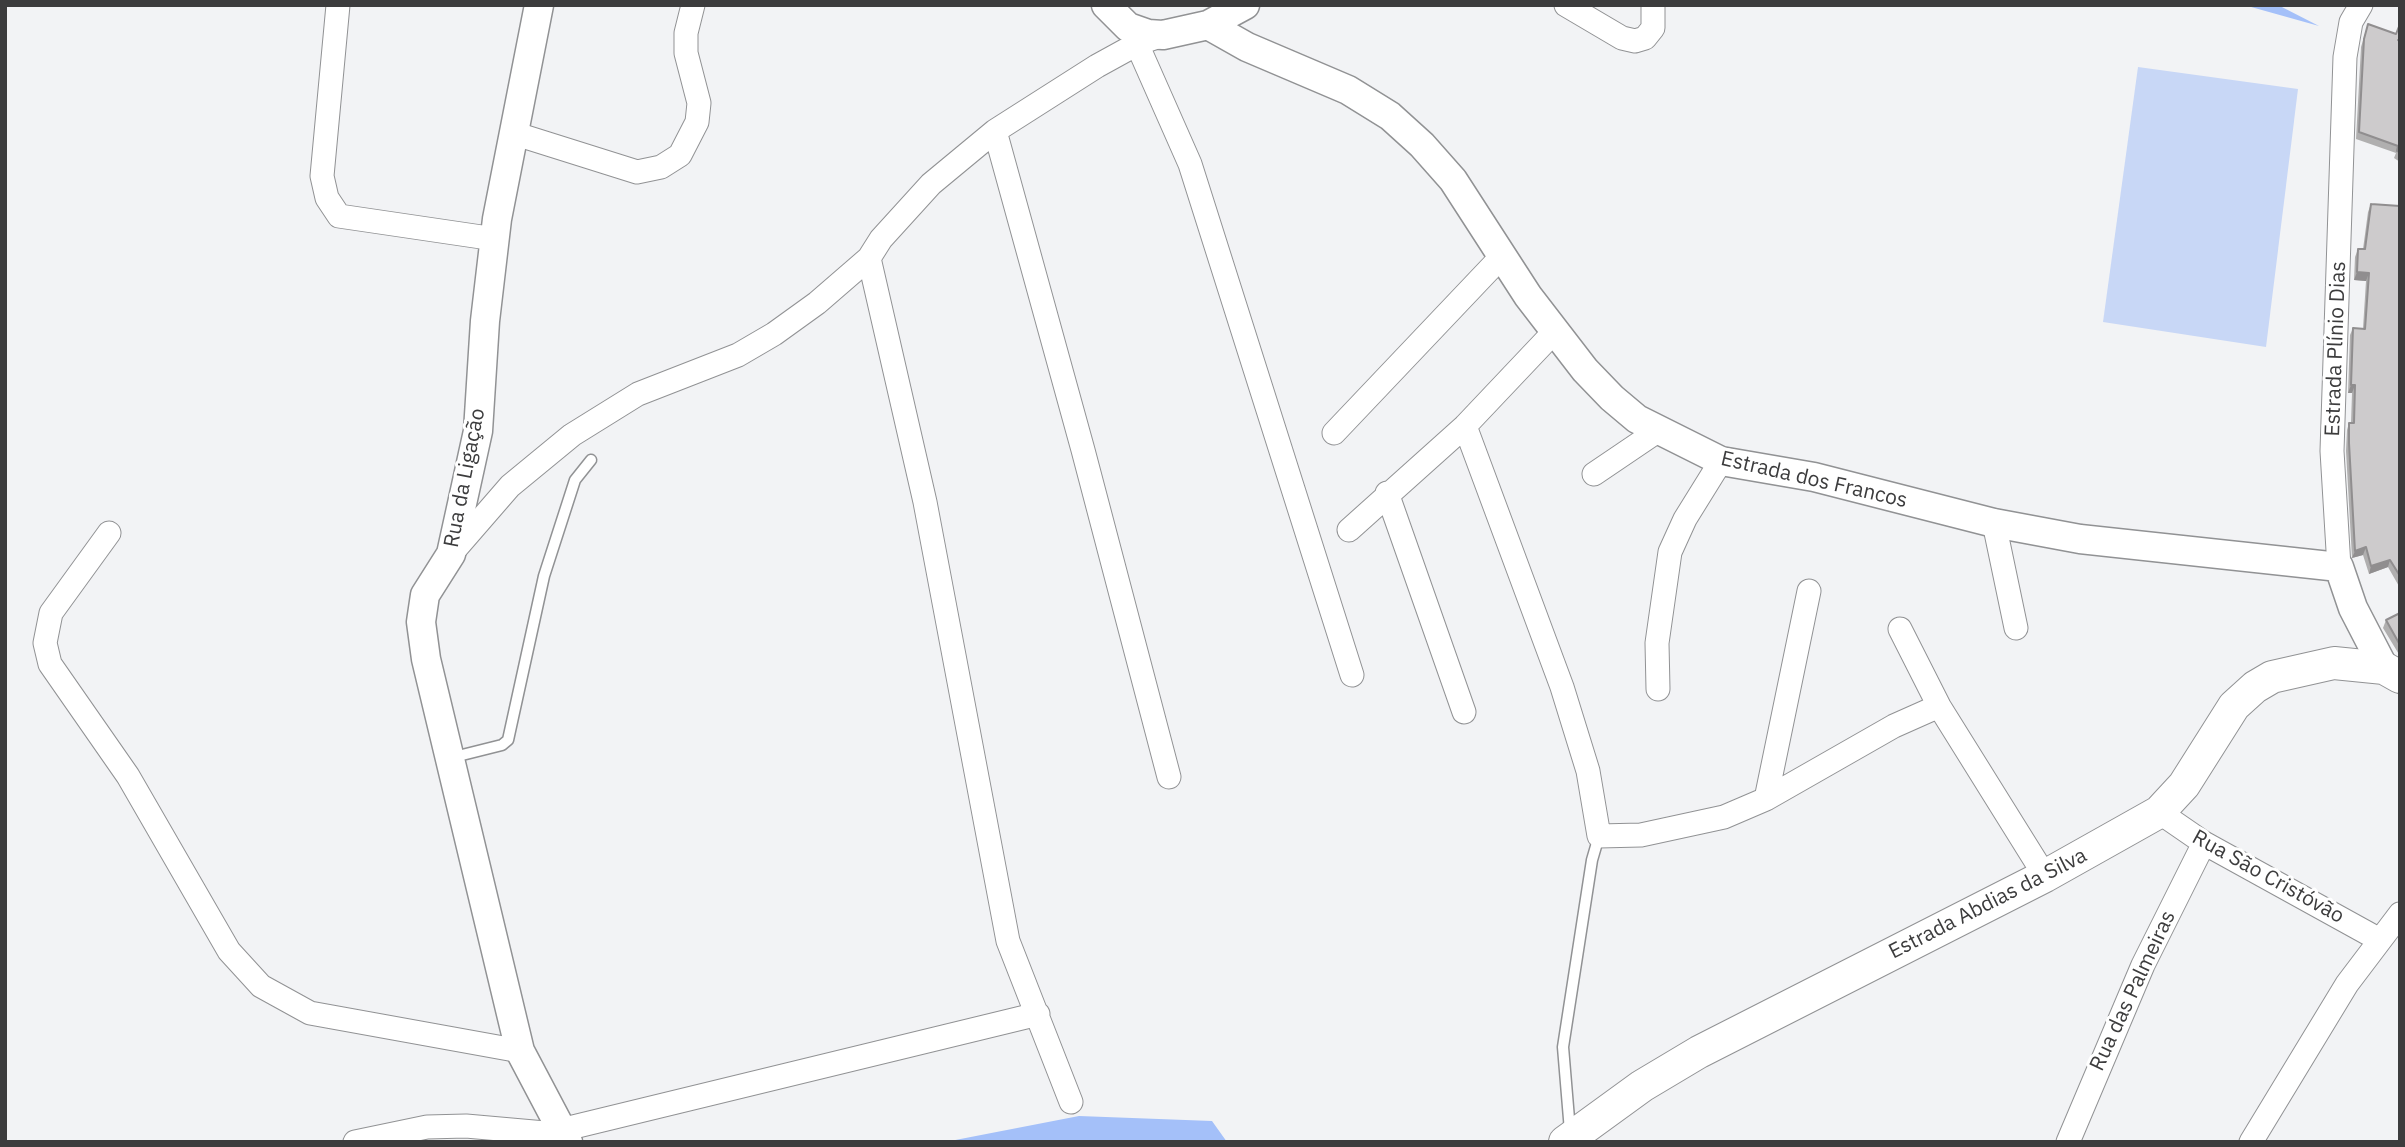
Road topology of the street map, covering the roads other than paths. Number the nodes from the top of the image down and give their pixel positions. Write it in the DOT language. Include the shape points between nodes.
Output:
graph roads {
  1 [pos="338,5"];
  2 [pos="540,5"];
  3 [pos="693,5"];
  4 [pos="1106,5"];
  5 [pos="1245,5"];
  6 [pos="1566,5"];
  7 [pos="1653,5"];
  8 [pos="2361,5"];
  9 [pos="1208,25"];
  10 [pos="1150,40"];
  11 [pos="995,131"];
  12 [pos="513,133"];
  13 [pos="495,239"];
  14 [pos="1503,255"];
  15 [pos="869,258"];
  16 [pos="1554,332"];
  17 [pos="1465,426"];
  18 [pos="1658,430"];
  19 [pos="1334,433"];
  20 [pos="591,460"];
  21 [pos="1721,461"];
  22 [pos="1594,474"];
  23 [pos="1387,493"];
  24 [pos="1994,523"];
  25 [pos="1349,530"];
  26 [pos="109,533"];
  27 [pos="452,554"];
  28 [pos="2339,567"];
  29 [pos="1809,591"];
  30 [pos="2016,628"];
  31 [pos="1900,629"];
  32 [pos="2392,672"];
  33 [pos="1352,675"];
  34 [pos="1658,689"];
  35 [pos="1939,706"];
  36 [pos="1464,712"];
  37 [pos="450,758"];
  38 [pos="1169,777"];
  39 [pos="1766,799"];
  40 [pos="2160,812"];
  41 [pos="1599,836"];
  42 [pos="2204,843"];
  43 [pos="2045,876"];
  44 [pos="2400,914"];
  45 [pos="2378,939"];
  46 [pos="1038,1014"];
  47 [pos="520,1051"];
  48 [pos="1071,1102"];
  49 [pos="555,1137"];
  50 [pos="1568,1139"];
  51 [pos="2066,1140"];
  52 [pos="355,1142"];
  53 [pos="2251,1142"];
  1 -- 13 [label="street" via="322,176 327,198 340,216"];
  2 -- 12 [label="street, Rua da Ligação"];
  3 -- 12 [label="street" via="686,53 699,103 697,122 680,155 661,167 637,172"];
  4 -- 10 [label="street" via="1128,27"];
  5 -- 9 [label="street"];
  6 -- 7 [label="street" via="1635,41 1653,28"];
  8 -- 28 [label="street, Estrada Plínio Dias" via="2351,22 2345,57 2332,451"];
  9 -- 10 [label="street"];
  9 -- 14 [label="street, Estrada dos Francos" via="1247,47 1348,90 1390,116 1453,180"];
  10 -- 11 [label="street"];
  10 -- 33 [label="street"];
  11 -- 15 [label="street" via="931,184"];
  11 -- 38 [label="street"];
  12 -- 13 [label="street, Rua da Ligação"];
  13 -- 27 [label="street, Rua da Ligação" via="478,431"];
  14 -- 16 [label="street, Estrada dos Francos"];
  14 -- 19 [label="street"];
  15 -- 27 [label="street" via="774,334 738,355 638,394 572,435 510,486"];
  15 -- 46 [label="street" via="925,502 1008,941"];
  16 -- 17 [label="street"];
  16 -- 18 [label="street, Estrada dos Francos" via="1612,398"];
  17 -- 23 [label="street"];
  17 -- 41 [label="street" via="1562,687 1588,771"];
  18 -- 21 [label="street, Estrada dos Francos"];
  18 -- 22 [label="street"];
  20 -- 37 [label="lane" via="575,480 544,576 508,740 502,746"];
  21 -- 24 [label="street, Estrada dos Francos" via="1814,477"];
  21 -- 34 [label="street" via="1670,552 1657,643"];
  23 -- 25 [label="street"];
  23 -- 36 [label="street"];
  24 -- 28 [label="street, Estrada dos Francos" via="2080,539"];
  24 -- 30 [label="street"];
  26 -- 47 [label="street" via="51,612 45,643 50,664 128,776 229,951 261,986 310,1013"];
  27 -- 37 [label="street, Rua da Ligação" via="425,595 421,622"];
  28 -- 32 [label="street, Estrada Plínio Dias" via="2353,608"];
  29 -- 39 [label="street"];
  31 -- 35 [label="street"];
  32 -- 40 [label="main road, Estrada Abdias da Silva" via="2334,663 2272,677 2255,687 2234,706 2184,785"];
  35 -- 39 [label="street" via="1894,726"];
  35 -- 43 [label="street"];
  37 -- 47 [label="street, Rua da Ligação"];
  39 -- 41 [label="street" via="1724,817 1672,830"];
  40 -- 42 [label="street, Rua São Cristóvão"];
  40 -- 43 [label="main road, Estrada Abdias da Silva"];
  41 -- 50 [label="lane" via="1563,1047"];
  42 -- 45 [label="street, Rua São Cristóvão"];
  42 -- 51 [label="street, Rua das Palmeiras" via="2143,965"];
  43 -- 50 [label="main road, Estrada Abdias da Silva" via="1699,1052"];
  44 -- 45 [label="street"];
  45 -- 53 [label="street"];
  46 -- 48 [label="street"];
  46 -- 49 [label="street"];
  47 -- 49 [label="street, Rua da Ligação"];
  49 -- 52 [label="street" via="466,1126 427,1127"];
}
